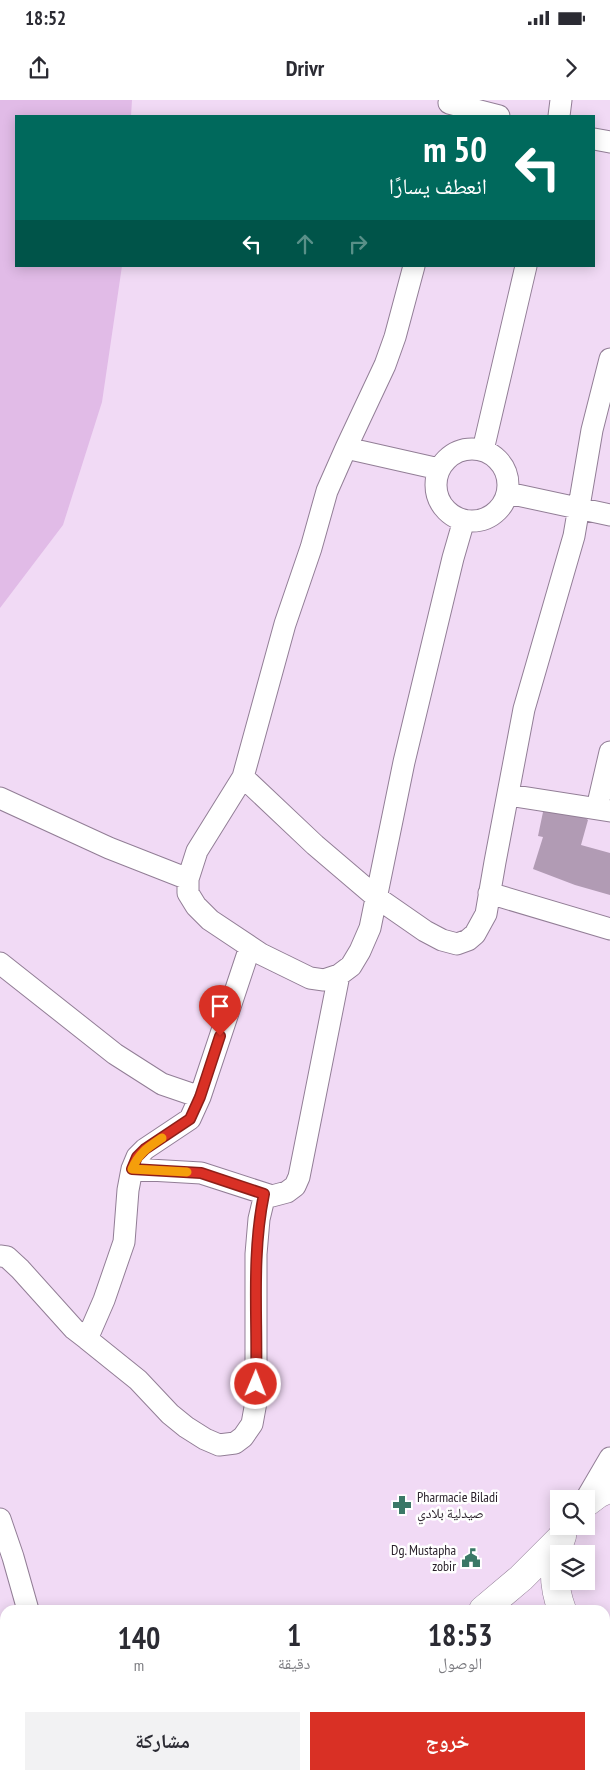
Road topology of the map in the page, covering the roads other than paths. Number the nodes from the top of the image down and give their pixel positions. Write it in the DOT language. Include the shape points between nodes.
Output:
graph roads {
  1 [pos="561,100"];
  2 [pos="448,106"];
  3 [pos="494,115"];
  4 [pos="559,115"];
  5 [pos="595,139"];
  6 [pos="610,142"];
  7 [pos="414,267"];
  8 [pos="526,267"];
  9 [pos="610,359"];
  10 [pos="346,448"];
  11 [pos="483,450"];
  12 [pos="439,469"];
  13 [pos="508,493"];
  14 [pos="580,508"];
  15 [pos="610,515"];
  16 [pos="464,520"];
  17 [pos="610,752"];
  18 [pos="243,777"];
  19 [pos="509,795"];
  20 [pos="0,798"];
  21 [pos="604,810"];
  22 [pos="188,879"];
  23 [pos="489,893"];
  24 [pos="376,897"];
  25 [pos="610,929"];
  26 [pos="250,947"];
  27 [pos="0,963"];
  28 [pos="339,975"];
  29 [pos="200,1097"];
  30 [pos="132,1169"];
  31 [pos="264,1194"];
  32 [pos="0,1256"];
  33 [pos="87,1339"];
  34 [pos="610,1458"];
  35 [pos="610,1488"];
  36 [pos="592,1490"];
  37 [pos="595,1496"];
  38 [pos="0,1519"];
  39 [pos="561,1535"];
  40 [pos="563,1535"];
  41 [pos="27,1605"];
  42 [pos="489,1605"];
  43 [pos="560,1605"];
  1 -- 4 [label="street"];
  2 -- 3 [label="street"];
  5 -- 6 [label="street"];
  7 -- 10 [label="street" via="385,365"];
  8 -- 11 [label="street"];
  9 -- 14 [label="street" via="592,430"];
  10 -- 12 [label="street"];
  10 -- 18 [label="street" via="327,491 285,624"];
  11 -- 12 [label="street" via="466,449 450,456"];
  11 -- 13 [label="street" via="504,466 509,479"];
  12 -- 16 [label="street" via="436,486 440,501 450,514"];
  13 -- 14 [label="street"];
  13 -- 16 [label="street" via="499,509 483,520"];
  14 -- 15 [label="street"];
  14 -- 19 [label="street" via="524,709"];
  16 -- 24 [label="street" via="404,762"];
  17 -- 21 [label="street"];
  18 -- 22 [label="street" via="197,851"];
  18 -- 24 [label="street"];
  19 -- 21 [label="street"];
  19 -- 23 [label="street"];
  20 -- 22 [label="street" via="109,848"];
  22 -- 26 [label="street" via="188,893 196,906 210,920"];
  23 -- 24 [label="street" via="486,914 475,934 457,944 425,931"];
  23 -- 25 [label="street"];
  24 -- 28 [label="street" via="370,928 360,951 351,966"];
  26 -- 28 [label="street" via="310,978 324,980"];
  26 -- 29 [label="street"];
  27 -- 29 [label="street" via="115,1054 162,1084"];
  28 -- 31 [label="street" via="299,1177 287,1192 272,1196"];
  29 -- 30 [label="street" via="190,1119 145,1149"];
  30 -- 31 [label="street" via="201,1173"];
  30 -- 33 [label="street" via="124,1242"];
  31 -- 33 [label="street" via="256,1254 256,1402 252,1424 243,1437 235,1443 219,1445 205,1439 170,1414 138,1380"];
  32 -- 33 [label="street" via="7,1257 20,1269"];
  34 -- 36 [label="street"];
  35 -- 37 [label="street"];
  38 -- 41 [label="street"];
  39 -- 42 [label="street" via="521,1578"];
  40 -- 43 [label="street" via="554,1577"];
}
